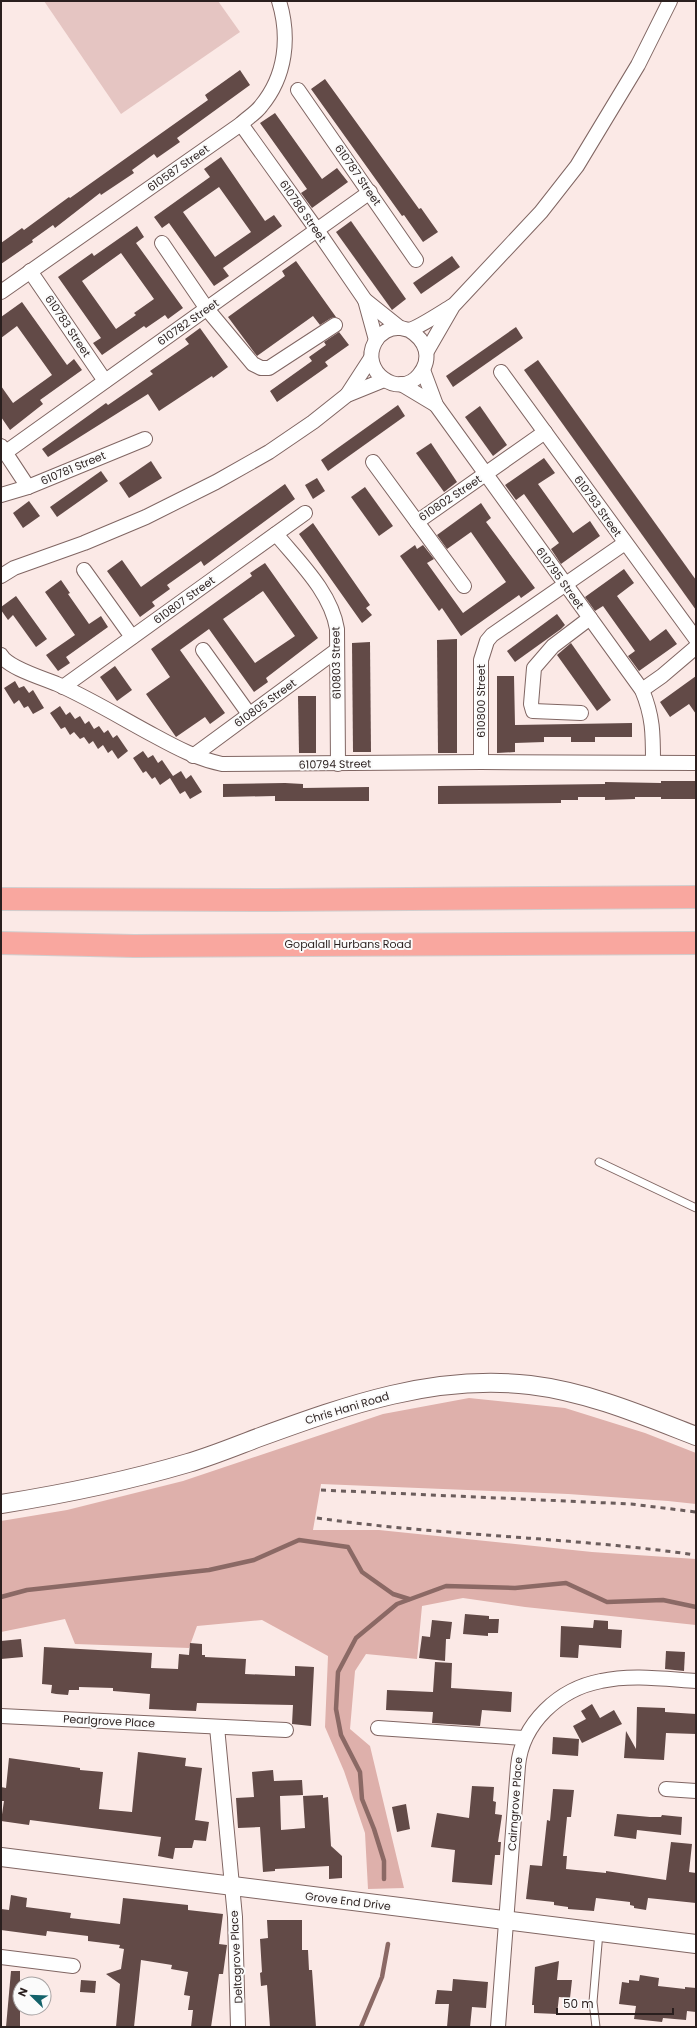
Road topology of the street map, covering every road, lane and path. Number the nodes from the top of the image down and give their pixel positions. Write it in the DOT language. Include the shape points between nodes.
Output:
graph roads {
  1 [pos="279,1"];
  2 [pos="670,1"];
  3 [pos="298,90"];
  4 [pos="241,124"];
  5 [pos="370,192"];
  6 [pos="317,230"];
  7 [pos="162,243"];
  8 [pos="416,260"];
  9 [pos="30,271"];
  10 [pos="1,292"];
  11 [pos="364,300"];
  12 [pos="453,306"];
  13 [pos="207,309"];
  14 [pos="335,325"];
  15 [pos="404,329"];
  16 [pos="376,340"];
  17 [pos="426,351"];
  18 [pos="371,358"];
  19 [pos="423,370"];
  20 [pos="501,372"];
  21 [pos="384,380"];
  22 [pos="105,381"];
  23 [pos="401,384"];
  24 [pos="348,395"];
  25 [pos="436,405"];
  26 [pos="545,432"];
  27 [pos="145,438"];
  28 [pos="3,449"];
  29 [pos="373,462"];
  30 [pos="485,474"];
  31 [pos="28,487"];
  32 [pos="1,495"];
  33 [pos="305,512"];
  34 [pos="417,522"];
  35 [pos="276,534"];
  36 [pos="625,542"];
  37 [pos="7,567"];
  38 [pos="84,570"];
  39 [pos="1,576"];
  40 [pos="565,584"];
  41 [pos="464,586"];
  42 [pos="590,618"];
  43 [pos="132,637"];
  44 [pos="696,639"];
  45 [pos="696,647"];
  46 [pos="203,650"];
  47 [pos="336,650"];
  48 [pos="2,659"];
  49 [pos="63,687"];
  50 [pos="642,690"];
  51 [pos="581,713"];
  52 [pos="249,714"];
  53 [pos="193,756"];
  54 [pos="481,762"];
  55 [pos="653,762"];
  56 [pos="696,763"];
  57 [pos="338,764"];
  58 [pos="696,897"];
  59 [pos="1,899"];
  60 [pos="1,943"];
  61 [pos="696,943"];
  62 [pos="599,1162"];
  63 [pos="696,1208"];
  64 [pos="696,1436"];
  65 [pos="1,1504"];
  66 [pos="696,1681"];
  67 [pos="1,1716"];
  68 [pos="217,1727"];
  69 [pos="378,1728"];
  70 [pos="286,1730"];
  71 [pos="524,1738"];
  72 [pos="666,1789"];
  73 [pos="696,1791"];
  74 [pos="1,1857"];
  75 [pos="232,1887"];
  76 [pos="507,1921"];
  77 [pos="599,1932"];
  78 [pos="696,1944"];
  79 [pos="1,1957"];
  80 [pos="73,1966"];
  81 [pos="238,2027"];
  82 [pos="498,2027"];
  83 [pos="596,2027"];
  1 -- 4 [label="street, 610587 Street" via="285,19 281,72 260,107"];
  2 -- 12 [label="street" via="638,65 577,166 541,212"];
  3 -- 5 [label="street, 610787 Street"];
  4 -- 6 [label="street, 610786 Street"];
  4 -- 9 [label="street, 610587 Street"];
  5 -- 6 [label="street, 610782 Street"];
  5 -- 8 [label="street, 610787 Street"];
  6 -- 11 [label="street, 610786 Street"];
  6 -- 13 [label="street, 610782 Street"];
  7 -- 13 [label="street"];
  9 -- 10 [label="street, 610587 Street"];
  9 -- 22 [label="street, 610783 Street"];
  11 -- 15 [label="street"];
  11 -- 16 [label="street"];
  12 -- 15 [label="street"];
  12 -- 17 [label="street"];
  13 -- 14 [label="street" via="245,356 261,368 269,368"];
  13 -- 22 [label="street, 610782 Street"];
  15 -- 16 [label="street" via="390,329"];
  15 -- 17 [label="street" via="420,338"];
  16 -- 18 [label="street"];
  17 -- 19 [label="street" via="427,361"];
  18 -- 21 [label="street" via="372,367"];
  18 -- 24 [label="street"];
  19 -- 23 [label="street" via="417,377"];
  19 -- 25 [label="street"];
  20 -- 26 [label="street, 610793 Street"];
  21 -- 23 [label="street"];
  21 -- 24 [label="street"];
  22 -- 28 [label="street, 610782 Street"];
  23 -- 25 [label="street"];
  24 -- 37 [label="street" via="269,452 216,482 146,517 84,543"];
  25 -- 30 [label="street, 610795 Street"];
  26 -- 30 [label="street, 610802 Street"];
  26 -- 36 [label="street, 610793 Street"];
  27 -- 31 [label="street, 610781 Street"];
  28 -- 31 [label="street"];
  29 -- 34 [label="street, 610802 Street"];
  30 -- 34 [label="street, 610802 Street"];
  30 -- 40 [label="street, 610795 Street"];
  31 -- 32 [label="street, 610781 Street"];
  33 -- 35 [label="street, 610807 Street"];
  34 -- 41 [label="street"];
  35 -- 43 [label="street, 610807 Street"];
  35 -- 47 [label="street, 610803 Street" via="329,602 337,629"];
  36 -- 40 [label="street, 610800 Street"];
  36 -- 44 [label="street, 610793 Street"];
  37 -- 39 [label="street"];
  38 -- 43 [label="street"];
  40 -- 42 [label="street, 610795 Street"];
  40 -- 54 [label="street, 610800 Street" via="492,635 487,642 481,660"];
  42 -- 50 [label="street, 610795 Street"];
  42 -- 51 [label="street" via="553,646 534,668 531,704 533,711"];
  43 -- 49 [label="street, 610807 Street"];
  45 -- 50 [label="street"];
  46 -- 52 [label="street"];
  47 -- 52 [label="street, 610805 Street"];
  47 -- 57 [label="street, 610803 Street"];
  48 -- 49 [label="street, 610794 Street"];
  49 -- 53 [label="street, 610794 Street"];
  50 -- 55 [label="street, 610795 Street" via="650,708 653,727"];
  52 -- 53 [label="street, 610805 Street"];
  53 -- 57 [label="street, 610794 Street" via="222,764"];
  54 -- 55 [label="street, 610794 Street"];
  54 -- 57 [label="street, 610794 Street"];
  55 -- 56 [label="street, 610794 Street"];
  58 -- 59 [label="highway"];
  60 -- 61 [label="highway, Gopalall Hurbans Road" via="134,946"];
  62 -- 63 [label="lane"];
  64 -- 65 [label="street, Chris Hani Road" via="602,1401 562,1390 493,1383 423,1388 387,1395 189,1463 100,1487"];
  66 -- 71 [label="street, Cairngrove Place" via="620,1678 601,1681 563,1696 549,1706"];
  67 -- 68 [label="street, Pearlgrove Place"];
  68 -- 70 [label="street, Pearlgrove Place"];
  68 -- 75 [label="street"];
  69 -- 71 [label="street"];
  71 -- 76 [label="street, Cairngrove Place" via="518,1760"];
  72 -- 73 [label="street"];
  74 -- 75 [label="street, Grove End Drive"];
  75 -- 76 [label="street, Grove End Drive"];
  75 -- 81 [label="street, Deltagrove Place"];
  76 -- 77 [label="street, Grove End Drive"];
  76 -- 82 [label="street, Cairngrove Place"];
  77 -- 78 [label="street, Grove End Drive"];
  77 -- 83 [label="lane" via="593,2002"];
  79 -- 80 [label="street"];
}
